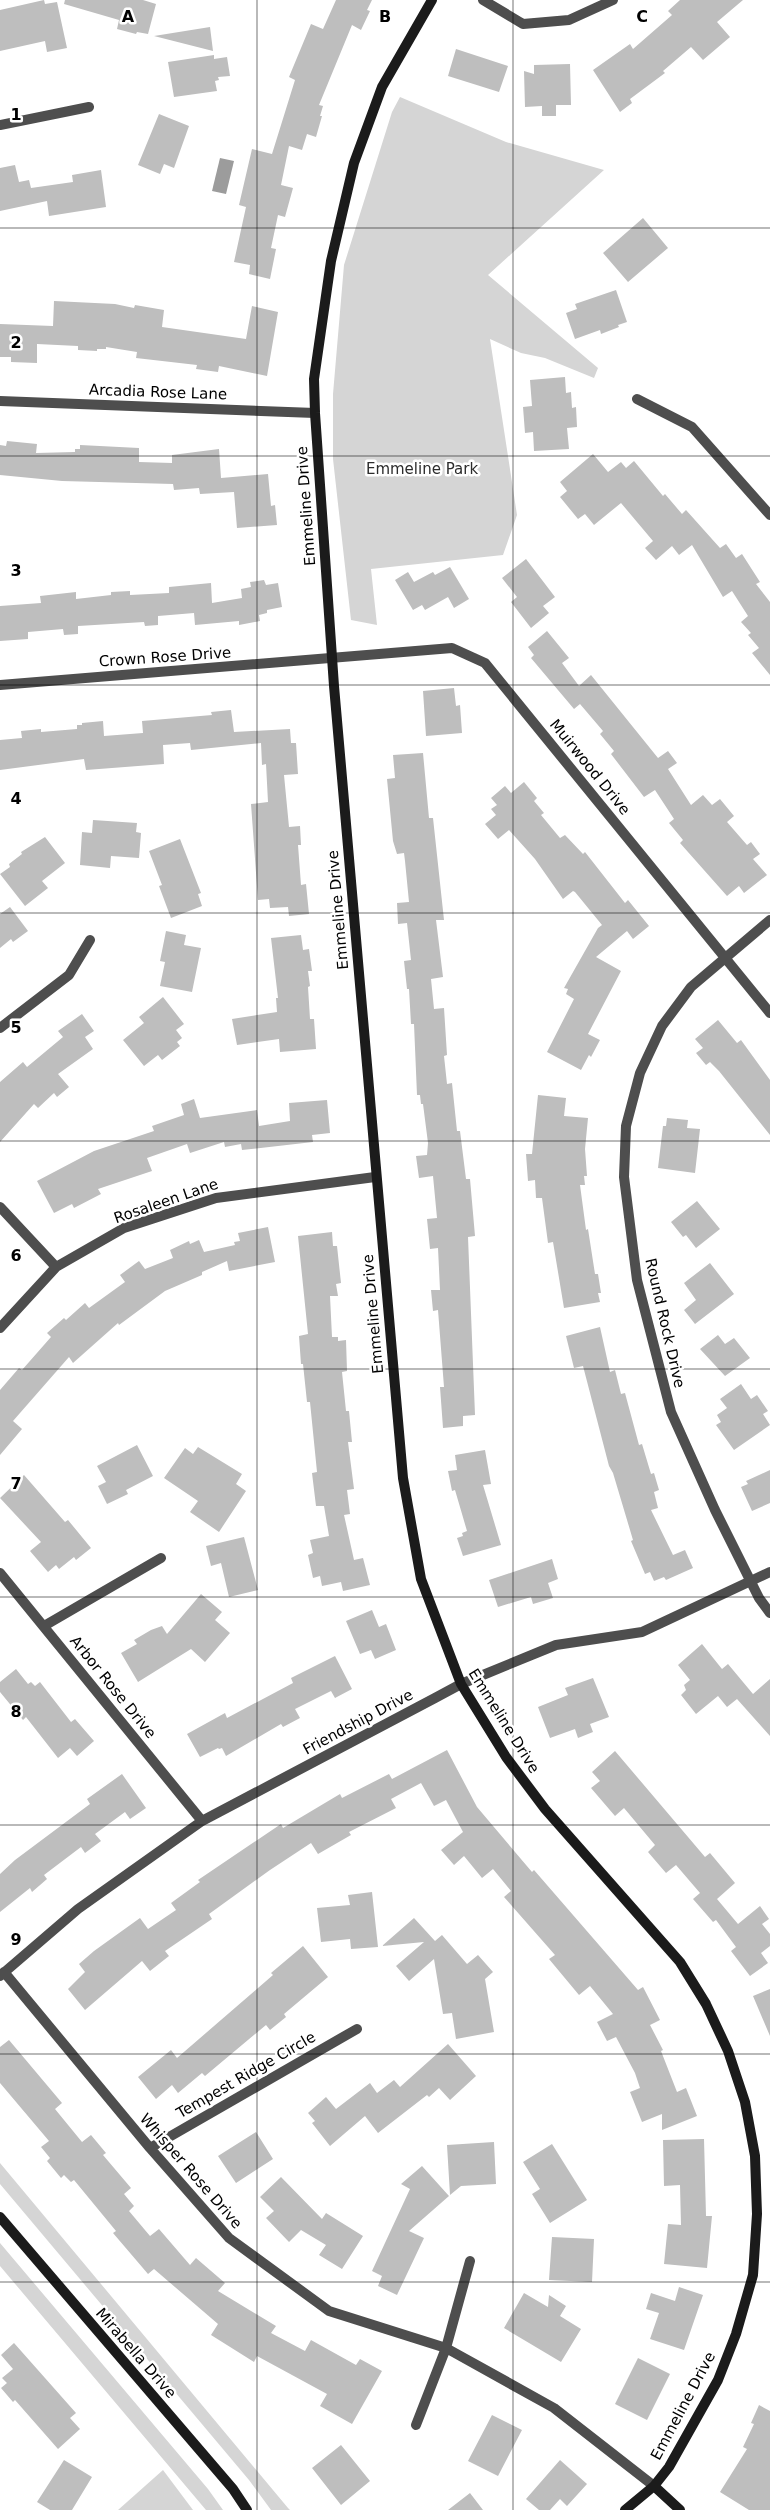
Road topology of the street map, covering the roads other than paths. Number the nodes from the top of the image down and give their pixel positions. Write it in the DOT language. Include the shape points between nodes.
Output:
graph roads {
  1 [pos="432,0"];
  2 [pos="483,0"];
  3 [pos="613,0"];
  4 [pos="89,107"];
  5 [pos="0,125"];
  6 [pos="637,398"];
  7 [pos="0,401"];
  8 [pos="315,413"];
  9 [pos="770,515"];
  10 [pos="332,659"];
  11 [pos="0,685"];
  12 [pos="770,920"];
  13 [pos="90,940"];
  14 [pos="726,956"];
  15 [pos="770,1013"];
  16 [pos="0,1028"];
  17 [pos="375,1177"];
  18 [pos="0,1208"];
  19 [pos="56,1267"];
  20 [pos="0,1328"];
  21 [pos="161,1558"];
  22 [pos="770,1572"];
  23 [pos="0,1573"];
  24 [pos="751,1581"];
  25 [pos="770,1613"];
  26 [pos="44,1626"];
  27 [pos="461,1684"];
  28 [pos="202,1821"];
  29 [pos="2,1974"];
  30 [pos="357,2029"];
  31 [pos="150,2148"];
  32 [pos="0,2216"];
  33 [pos="470,2261"];
  34 [pos="446,2348"];
  35 [pos="416,2425"];
  36 [pos="654,2486"];
  37 [pos="247,2510"];
  38 [pos="626,2510"];
  39 [pos="680,2510"];
  1 -- 8 [label="street, Emmeline Drive" via="382,87 354,163 331,261 314,379"];
  2 -- 3 [label="street" via="523,24 569,20"];
  4 -- 5 [label="street"];
  6 -- 9 [label="street" via="692,427"];
  7 -- 8 [label="street, Arcadia Rose Lane"];
  8 -- 10 [label="street, Emmeline Drive"];
  10 -- 11 [label="street, Crown Rose Drive"];
  10 -- 14 [label="street, Muirwood Drive" via="452,648 485,662"];
  10 -- 17 [label="street, Emmeline Drive"];
  12 -- 14 [label="street, Round Rock Drive"];
  13 -- 16 [label="street" via="69,976"];
  14 -- 15 [label="street, Muirwood Drive"];
  14 -- 24 [label="street, Round Rock Drive" via="691,987 668,1018 640,1074 626,1126 624,1178 637,1280 670,1412"];
  17 -- 19 [label="street, Rosaleen Lane" via="216,1198 124,1228"];
  17 -- 27 [label="street, Emmeline Drive" via="403,1478 421,1579"];
  18 -- 19 [label="street"];
  19 -- 20 [label="street, Rosaleen Lane"];
  21 -- 26 [label="street"];
  22 -- 24 [label="street, Friendship Drive"];
  23 -- 26 [label="street, Arbor Rose Drive"];
  24 -- 25 [label="street, Round Rock Drive"];
  24 -- 27 [label="street, Friendship Drive" via="642,1632 556,1645"];
  26 -- 28 [label="street, Arbor Rose Drive"];
  27 -- 28 [label="street, Friendship Drive"];
  27 -- 36 [label="street, Emmeline Drive" via="506,1757 545,1809 680,1962 714,2020 745,2102 755,2156 757,2214 753,2275 736,2334 718,2380 669,2467"];
  28 -- 29 [label="street, Friendship Drive" via="78,1909"];
  29 -- 31 [label="street, Whisper Rose Drive"];
  30 -- 31 [label="street, Tempest Ridge Circle"];
  31 -- 34 [label="street, Whisper Rose Drive" via="229,2238 329,2311"];
  32 -- 37 [label="street, Mirabella Drive" via="227,2482"];
  33 -- 34 [label="street"];
  34 -- 35 [label="street"];
  34 -- 36 [label="street, Whisper Rose Drive" via="554,2408"];
  36 -- 38 [label="street, Emmeline Drive"];
  36 -- 39 [label="street"];
}
